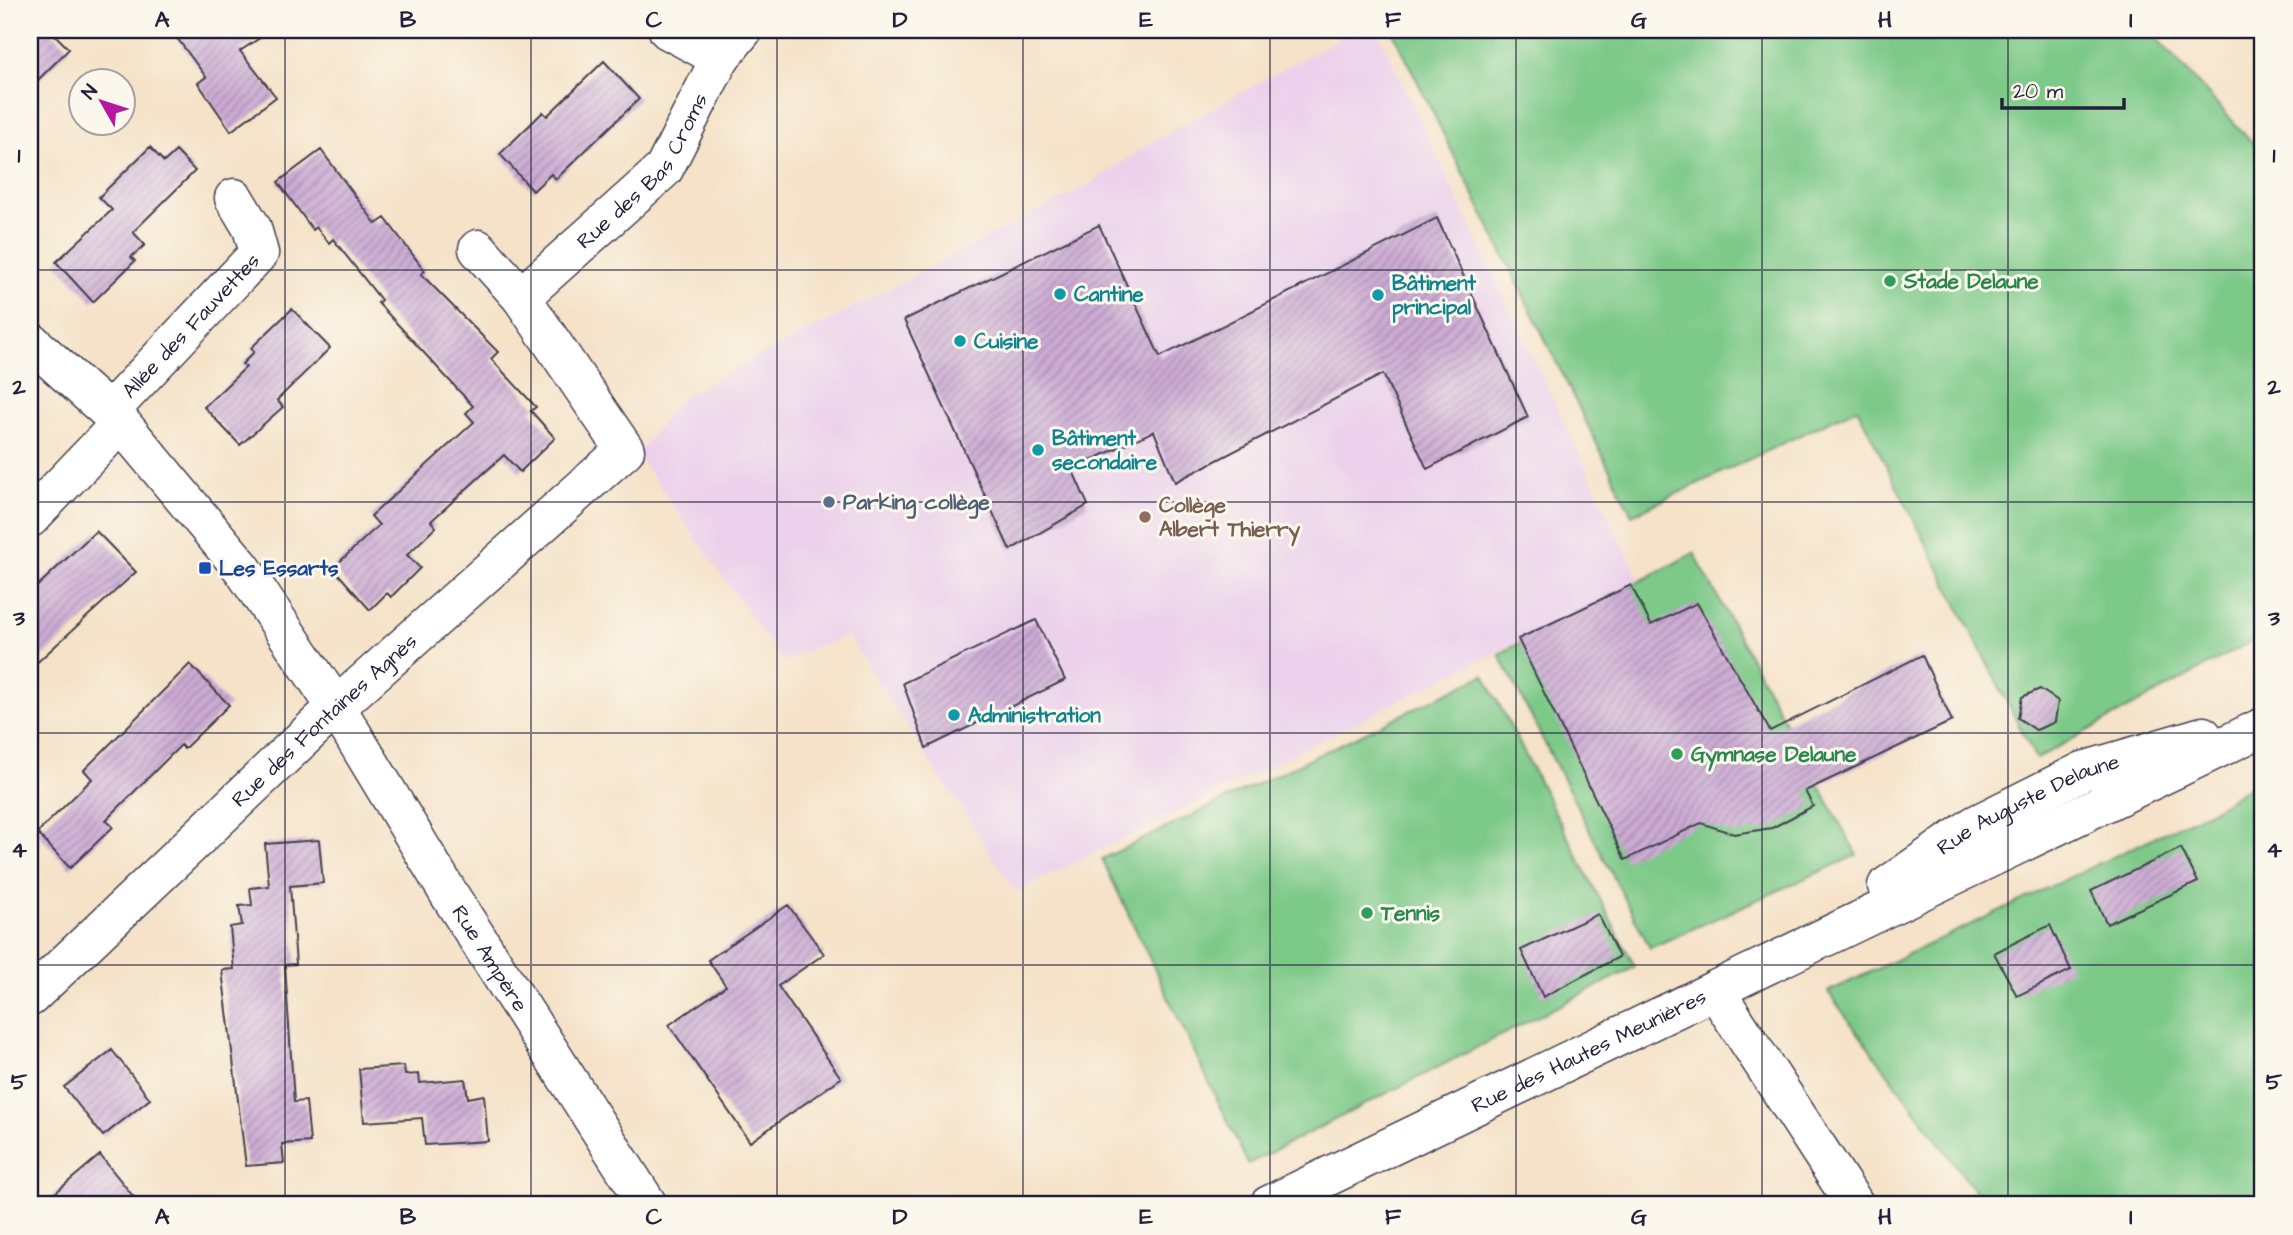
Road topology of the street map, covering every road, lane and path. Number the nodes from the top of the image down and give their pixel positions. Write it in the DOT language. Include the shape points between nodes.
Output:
graph roads {
  1 [pos="668,30"];
  2 [pos="731,44"];
  3 [pos="234,198"];
  4 [pos="478,249"];
  5 [pos="521,297"];
  6 [pos="30,341"];
  7 [pos="115,418"];
  8 [pos="30,518"];
  9 [pos="336,706"];
  10 [pos="2263,726"];
  11 [pos="1715,990"];
  12 [pos="30,997"];
  13 [pos="648,1205"];
  14 [pos="1269,1205"];
  15 [pos="1855,1205"];
  1 -- 2 [label="street"];
  2 -- 5 [label="street, Rue des Bas Croms" via="664,169"];
  3 -- 7 [label="street, Allée des Fauvettes" via="252,228 259,253"];
  4 -- 5 [label="street"];
  5 -- 9 [label="street, Rue des Fontaines Agnès" via="625,450"];
  6 -- 7 [label="street, Rue Ampère"];
  7 -- 8 [label="street"];
  7 -- 9 [label="street, Rue Ampère" via="242,568"];
  9 -- 12 [label="street, Rue des Fontaines Agnès"];
  9 -- 13 [label="street, Rue Ampère" via="449,894"];
  10 -- 11 [label="street, Rue Auguste Delaune"];
  11 -- 14 [label="street, Rue des Hautes Meunières"];
  11 -- 15 [label="street, Rue des Hautes Meunières"];
}
